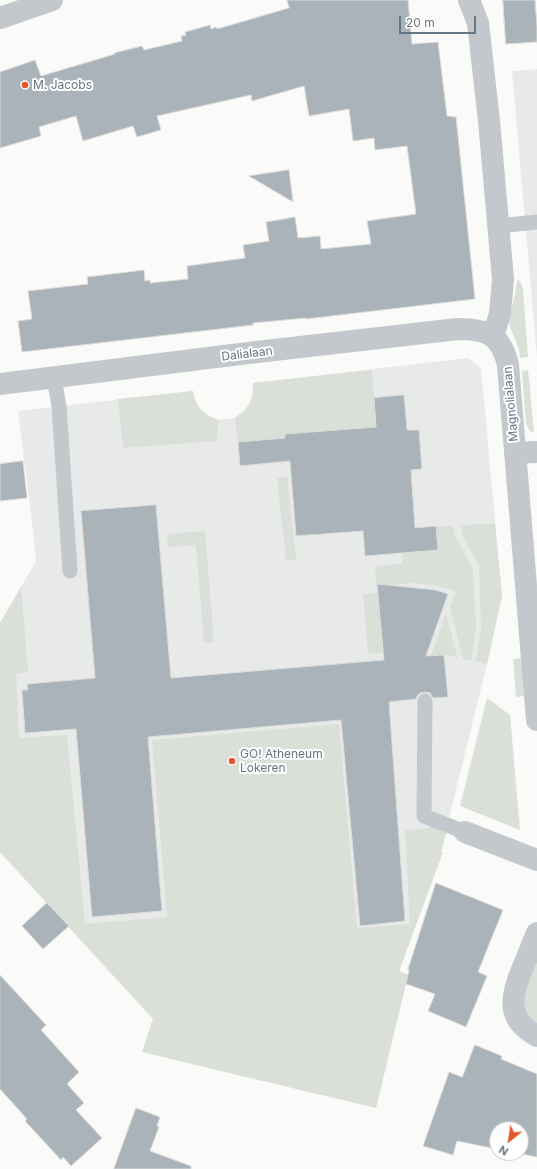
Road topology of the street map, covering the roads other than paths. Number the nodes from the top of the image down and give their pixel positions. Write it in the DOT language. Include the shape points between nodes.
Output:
graph roads {
  1 [pos="52,0"];
  2 [pos="470,0"];
  3 [pos="0,18"];
  4 [pos="537,222"];
  5 [pos="498,226"];
  6 [pos="493,336"];
  7 [pos="54,378"];
  8 [pos="0,384"];
  9 [pos="537,452"];
  10 [pos="515,454"];
  11 [pos="70,571"];
  12 [pos="425,701"];
  13 [pos="537,720"];
  14 [pos="466,832"];
  15 [pos="537,860"];
  16 [pos="537,933"];
  17 [pos="537,1036"];
  1 -- 3 [label="street"];
  2 -- 5 [label="street" via="478,22"];
  4 -- 5 [label="lane"];
  5 -- 6 [label="street" via="503,279 500,314"];
  6 -- 7 [label="street, Dalialaan" via="466,329"];
  6 -- 10 [label="street, Magnolialaan" via="502,344 508,365"];
  7 -- 8 [label="street, Dalialaan"];
  7 -- 11 [label="lane" via="59,406"];
  9 -- 10 [label="street"];
  10 -- 13 [label="street, Magnolialaan"];
  12 -- 14 [label="lane" via="424,816"];
  14 -- 15 [label="street"];
  16 -- 17 [label="street" via="516,983 513,1002 517,1018"];
}
